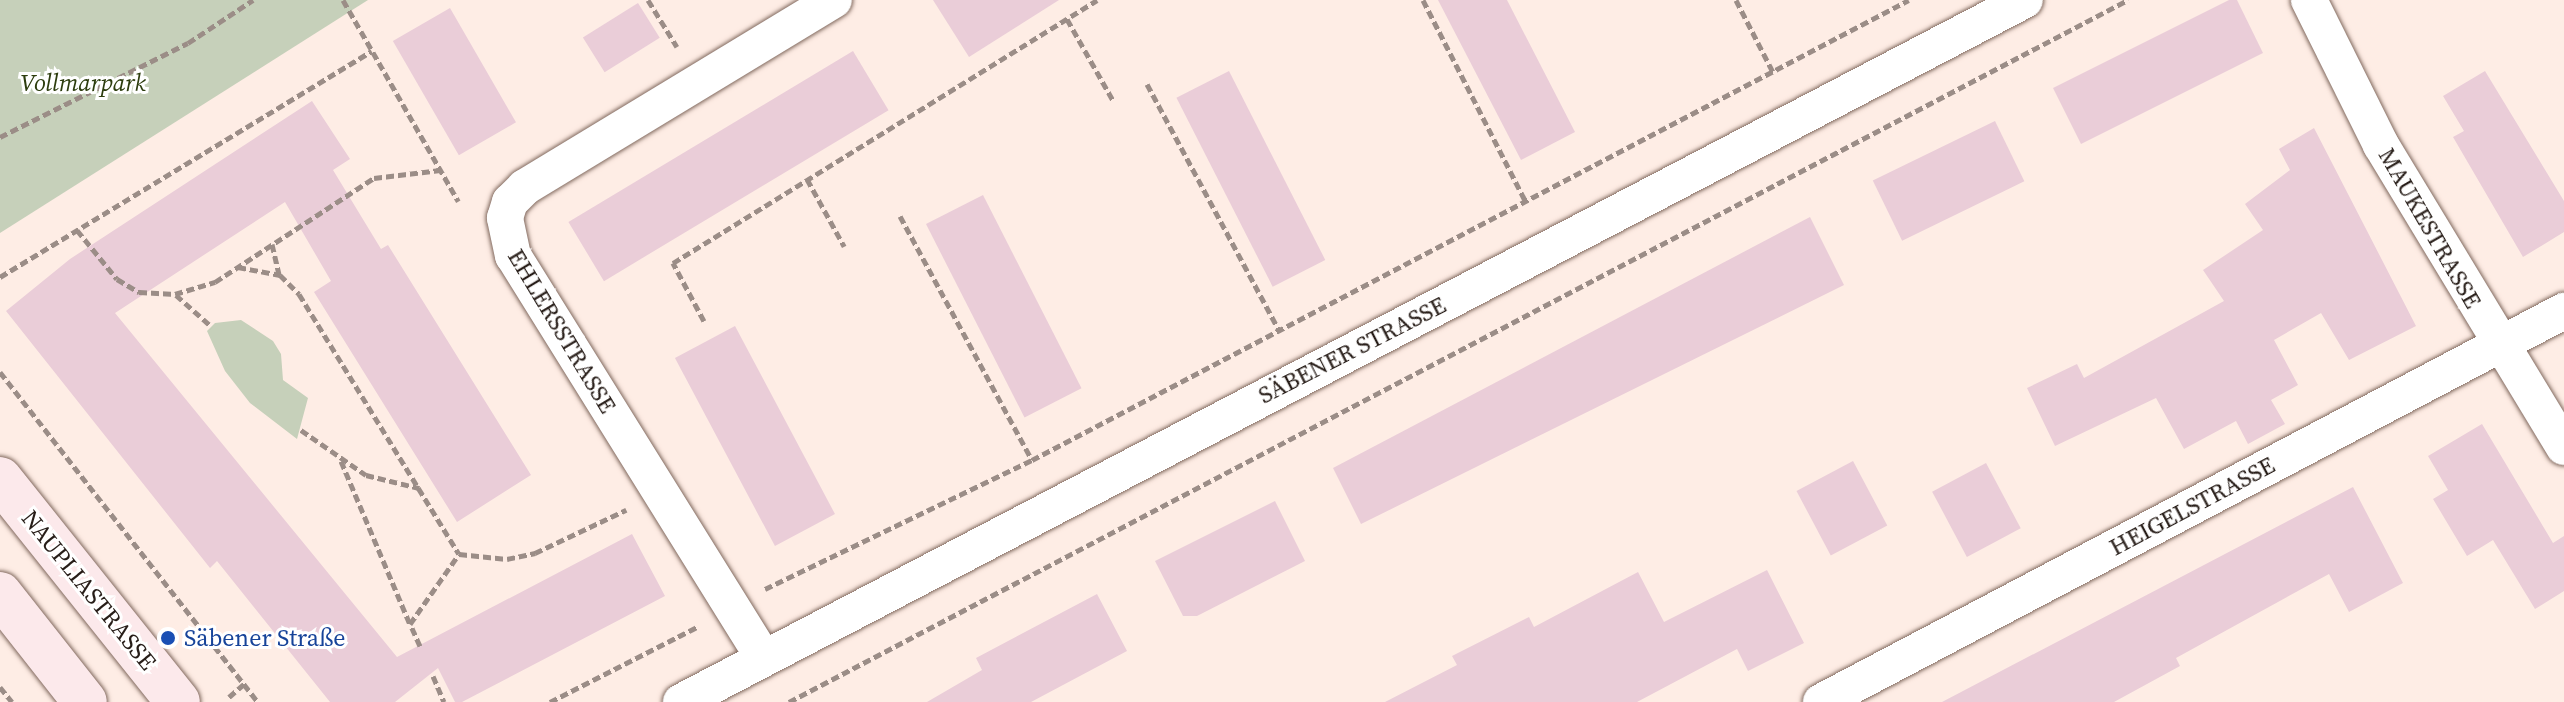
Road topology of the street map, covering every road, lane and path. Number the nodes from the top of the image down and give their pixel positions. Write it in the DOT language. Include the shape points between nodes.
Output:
graph roads {
  1 [pos="253,0"];
  2 [pos="343,0"];
  3 [pos="648,0"];
  4 [pos="834,0"];
  5 [pos="1097,0"];
  6 [pos="1423,0"];
  7 [pos="1736,0"];
  8 [pos="1909,0"];
  9 [pos="2025,0"];
  10 [pos="2128,0"];
  11 [pos="2309,0"];
  12 [pos="1067,19"];
  13 [pos="372,51"];
  14 [pos="1773,72"];
  15 [pos="699,81"];
  16 [pos="1147,84"];
  17 [pos="1114,102"];
  18 [pos="0,137"];
  19 [pos="441,170"];
  20 [pos="807,179"];
  21 [pos="458,201"];
  22 [pos="1526,202"];
  23 [pos="900,216"];
  24 [pos="77,230"];
  25 [pos="272,244"];
  26 [pos="844,246"];
  27 [pos="238,267"];
  28 [pos="280,275"];
  29 [pos="0,277"];
  30 [pos="175,294"];
  31 [pos="2564,311"];
  32 [pos="704,321"];
  33 [pos="212,327"];
  34 [pos="1279,330"];
  35 [pos="2498,345"];
  36 [pos="0,372"];
  37 [pos="301,430"];
  38 [pos="2564,447"];
  39 [pos="1032,460"];
  40 [pos="341,461"];
  41 [pos="0,479"];
  42 [pos="419,488"];
  43 [pos="662,491"];
  44 [pos="459,554"];
  45 [pos="0,594"];
  46 [pos="734,606"];
  47 [pos="410,624"];
  48 [pos="420,646"];
  49 [pos="763,657"];
  50 [pos="433,676"];
  51 [pos="244,684"];
  52 [pos="0,687"];
  53 [pos="229,697"];
  54 [pos="12,702"];
  55 [pos="85,702"];
  56 [pos="178,702"];
  57 [pos="258,702"];
  58 [pos="444,702"];
  59 [pos="550,702"];
  60 [pos="681,702"];
  61 [pos="789,702"];
  62 [pos="1821,702"];
  1 -- 18 [label="path" via="174,51"];
  2 -- 13 [label="path"];
  3 -- 15 [label="path"];
  4 -- 15 [label="street, EHLERSSTRASSE"];
  5 -- 12 [label="path"];
  6 -- 22 [label="path"];
  7 -- 14 [label="path"];
  8 -- 14 [label="path"];
  9 -- 49 [label="street, SÄBENER STRASSE"];
  10 -- 61 [label="path"];
  11 -- 35 [label="street, MAUKESTRASSE" via="2381,145"];
  12 -- 17 [label="path"];
  12 -- 20 [label="path"];
  13 -- 19 [label="path"];
  13 -- 24 [label="path"];
  14 -- 22 [label="path"];
  15 -- 43 [label="street, EHLERSSTRASSE" via="525,187 510,202 505,218 513,256"];
  16 -- 34 [label="path"];
  19 -- 21 [label="path"];
  19 -- 25 [label="path" via="374,178"];
  20 -- 26 [label="path"];
  20 -- 32 [label="path" via="673,263"];
  22 -- 34 [label="path"];
  23 -- 39 [label="path"];
  24 -- 29 [label="path"];
  24 -- 30 [label="path" via="117,279 139,292"];
  25 -- 27 [label="path"];
  25 -- 28 [label="path"];
  27 -- 28 [label="path"];
  27 -- 30 [label="path" via="215,282"];
  28 -- 42 [label="path" via="299,294"];
  30 -- 33 [label="path"];
  31 -- 35 [label="street, HEIGELSTRASSE"];
  34 -- 39 [label="path"];
  35 -- 38 [label="street, MAUKESTRASSE"];
  35 -- 62 [label="street, HEIGELSTRASSE"];
  36 -- 51 [label="path"];
  37 -- 40 [label="path"];
  39 -- 46 [label="path"];
  40 -- 42 [label="path" via="393,485"];
  40 -- 47 [label="path"];
  41 -- 56 [label="street, NAUPLIASTRASSE"];
  42 -- 44 [label="path"];
  43 -- 44 [label="path" via="535,553 507,559"];
  43 -- 46 [label="street, EHLERSSTRASSE"];
  44 -- 47 [label="path"];
  45 -- 55 [label="street"];
  46 -- 49 [label="street, EHLERSSTRASSE"];
  46 -- 59 [label="path"];
  47 -- 48 [label="path"];
  49 -- 60 [label="street, SÄBENER STRASSE"];
  50 -- 58 [label="path"];
  51 -- 53 [label="path"];
  51 -- 57 [label="path"];
  52 -- 54 [label="path"];
}
